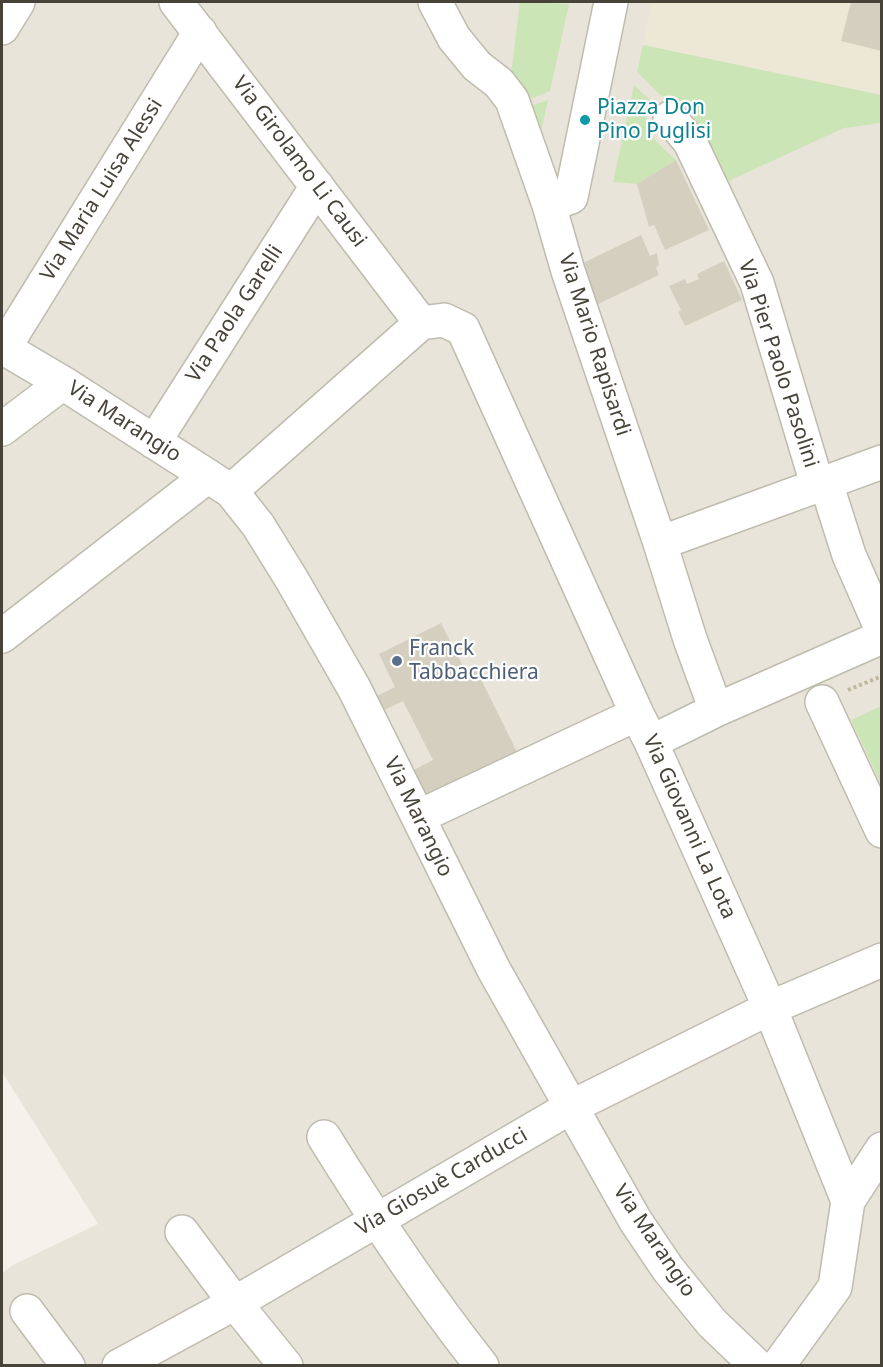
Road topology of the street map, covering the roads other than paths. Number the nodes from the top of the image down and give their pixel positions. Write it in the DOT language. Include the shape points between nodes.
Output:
graph roads {
  1 [pos="18,2"];
  2 [pos="176,2"];
  3 [pos="435,2"];
  4 [pos="611,2"];
  5 [pos="2,28"];
  6 [pos="200,32"];
  7 [pos="670,118"];
  8 [pos="317,186"];
  9 [pos="549,205"];
  10 [pos="421,323"];
  11 [pos="3,347"];
  12 [pos="63,383"];
  13 [pos="2,429"];
  14 [pos="154,442"];
  15 [pos="882,462"];
  16 [pos="822,483"];
  17 [pos="219,484"];
  18 [pos="660,543"];
  19 [pos="882,630"];
  20 [pos="2,636"];
  21 [pos="882,637"];
  22 [pos="822,702"];
  23 [pos="716,710"];
  24 [pos="644,728"];
  25 [pos="418,818"];
  26 [pos="882,831"];
  27 [pos="882,960"];
  28 [pos="770,1008"];
  29 [pos="571,1107"];
  30 [pos="324,1137"];
  31 [pos="882,1149"];
  32 [pos="848,1201"];
  33 [pos="375,1220"];
  34 [pos="182,1232"];
  35 [pos="235,1303"];
  36 [pos="27,1311"];
  37 [pos="68,1365"];
  38 [pos="119,1365"];
  39 [pos="286,1365"];
  40 [pos="482,1365"];
  41 [pos="757,1365"];
  42 [pos="778,1365"];
  1 -- 5 [label="street"];
  2 -- 6 [label="street, Via Girolamo Li Causi"];
  3 -- 9 [label="street, Via Mario Rapisardi" via="454,38 512,100"];
  4 -- 9 [label="street" via="571,197"];
  6 -- 8 [label="street, Via Girolamo Li Causi"];
  6 -- 11 [label="street, Via Maria Luisa Alessi"];
  7 -- 16 [label="street, Via Pier Paolo Pasolini" via="690,142 757,283"];
  8 -- 10 [label="street, Via Girolamo Li Causi"];
  8 -- 14 [label="street, Via Paola Garelli"];
  9 -- 18 [label="street, Via Mario Rapisardi"];
  10 -- 17 [label="street"];
  10 -- 24 [label="street, Via Giovanni La Lota" via="444,320 462,329"];
  11 -- 12 [label="street, Via Marangio"];
  12 -- 13 [label="street"];
  12 -- 14 [label="street, Via Marangio"];
  14 -- 17 [label="street, Via Marangio"];
  15 -- 16 [label="street"];
  16 -- 18 [label="street"];
  16 -- 19 [label="street, Via Pier Paolo Pasolini"];
  17 -- 20 [label="street"];
  17 -- 25 [label="street, Via Marangio" via="264,534 349,678"];
  18 -- 23 [label="street, Via Mario Rapisardi"];
  21 -- 23 [label="street"];
  22 -- 26 [label="street"];
  23 -- 24 [label="street"];
  24 -- 25 [label="street"];
  24 -- 28 [label="street, Via Giovanni La Lota"];
  25 -- 29 [label="street, Via Marangio" via="494,970"];
  27 -- 28 [label="street, Via Giosuè Carducci"];
  28 -- 29 [label="street, Via Giosuè Carducci"];
  28 -- 32 [label="street, Via Giovanni La Lota"];
  29 -- 33 [label="street, Via Giosuè Carducci"];
  29 -- 41 [label="street, Via Marangio" via="635,1220 668,1269 712,1323"];
  30 -- 33 [label="street"];
  31 -- 32 [label="street"];
  32 -- 42 [label="street" via="835,1287"];
  33 -- 35 [label="street, Via Giosuè Carducci"];
  33 -- 40 [label="street"];
  34 -- 35 [label="street"];
  35 -- 38 [label="street, Via Giosuè Carducci"];
  35 -- 39 [label="street"];
  36 -- 37 [label="street"];
}
